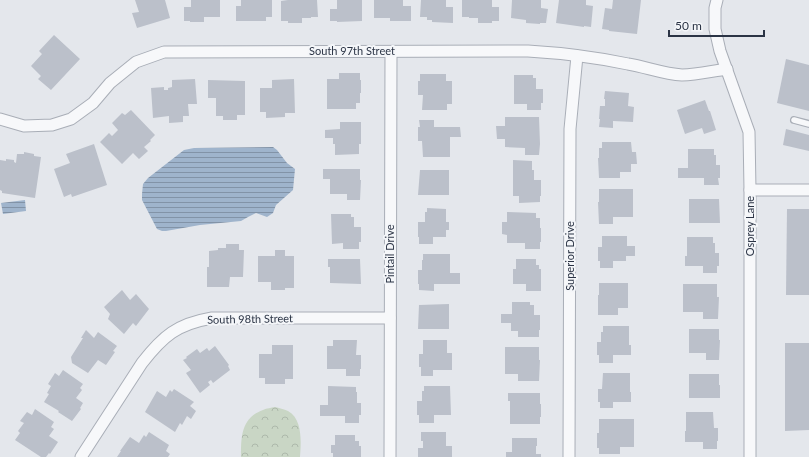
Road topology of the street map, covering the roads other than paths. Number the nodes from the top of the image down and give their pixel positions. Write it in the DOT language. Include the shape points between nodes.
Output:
graph roads {
  1 [pos="717,0"];
  2 [pos="391,52"];
  3 [pos="577,56"];
  4 [pos="727,69"];
  5 [pos="0,119"];
  6 [pos="794,120"];
  7 [pos="809,124"];
  8 [pos="750,190"];
  9 [pos="809,190"];
  10 [pos="390,318"];
  11 [pos="81,457"];
  12 [pos="390,457"];
  13 [pos="569,457"];
  14 [pos="750,457"];
  1 -- 4 [label="street, Osprey Lane" via="714,29"];
  2 -- 3 [label="street, South 97th Street" via="503,51"];
  2 -- 5 [label="street, South 97th Street" via="164,52 136,62 110,82 93,103 71,120 52,125 24,126"];
  2 -- 10 [label="street, Pintail Drive"];
  3 -- 4 [label="street, South 97th Street" via="621,62 674,74 698,74"];
  3 -- 13 [label="street, Superior Drive" via="570,128"];
  4 -- 8 [label="street, Osprey Lane" via="749,132"];
  6 -- 7 [label="lane"];
  8 -- 9 [label="street"];
  8 -- 14 [label="street, Osprey Lane"];
  10 -- 11 [label="street, South 98th Street" via="212,318 185,325 161,340 152,350"];
  10 -- 12 [label="street, Pintail Drive"];
}
